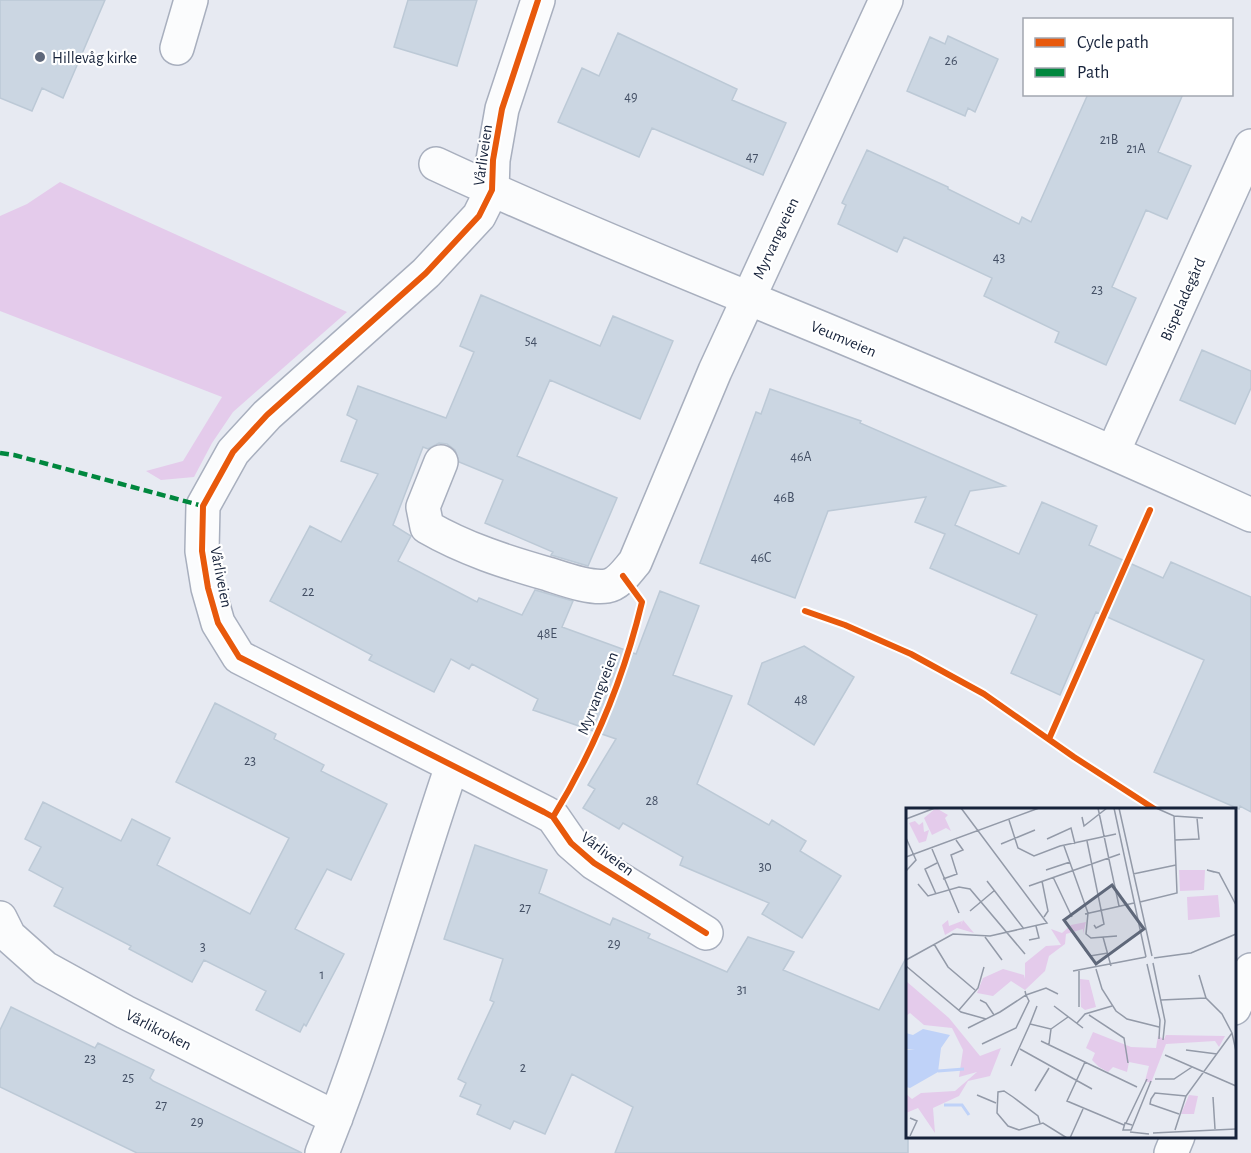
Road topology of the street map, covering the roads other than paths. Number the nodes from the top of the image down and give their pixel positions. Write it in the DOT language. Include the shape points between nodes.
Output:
graph roads {
  1 [pos="191,0"];
  2 [pos="538,0"];
  3 [pos="886,0"];
  4 [pos="177,48"];
  5 [pos="1251,146"];
  6 [pos="436,164"];
  7 [pos="492,190"];
  8 [pos="748,298"];
  9 [pos="1113,452"];
  10 [pos="441,462"];
  11 [pos="1251,516"];
  12 [pos="452,766"];
  13 [pos="0,918"];
  14 [pos="706,933"];
  15 [pos="1251,970"];
  16 [pos="1236,1004"];
  17 [pos="336,1118"];
  18 [pos="1178,1138"];
  19 [pos="322,1153"];
  20 [pos="1171,1153"];
  1 -- 4 [label="street"];
  2 -- 7 [label="street, Vårliveien" via="502,109"];
  3 -- 8 [label="street, Myrvangveien"];
  5 -- 9 [label="street, Bispeladegård"];
  6 -- 7 [label="street, Veumveien"];
  7 -- 8 [label="street, Veumveien"];
  7 -- 12 [label="street, Vårliveien" via="479,216 426,273 253,430 233,452 203,506 202,552 208,588 218,623 240,657"];
  8 -- 9 [label="street, Veumveien"];
  8 -- 10 [label="street, Myrvangveien" via="635,562 616,582 606,586 569,581 487,556 427,527 423,507"];
  9 -- 11 [label="street, Veumveien"];
  12 -- 14 [label="street, Vårliveien" via="553,818 571,843 594,863"];
  12 -- 17 [label="street"];
  13 -- 17 [label="street, Vårlikroken" via="9,936 45,968"];
  15 -- 16 [label="street"];
  17 -- 19 [label="street"];
  18 -- 20 [label="street"];
}
